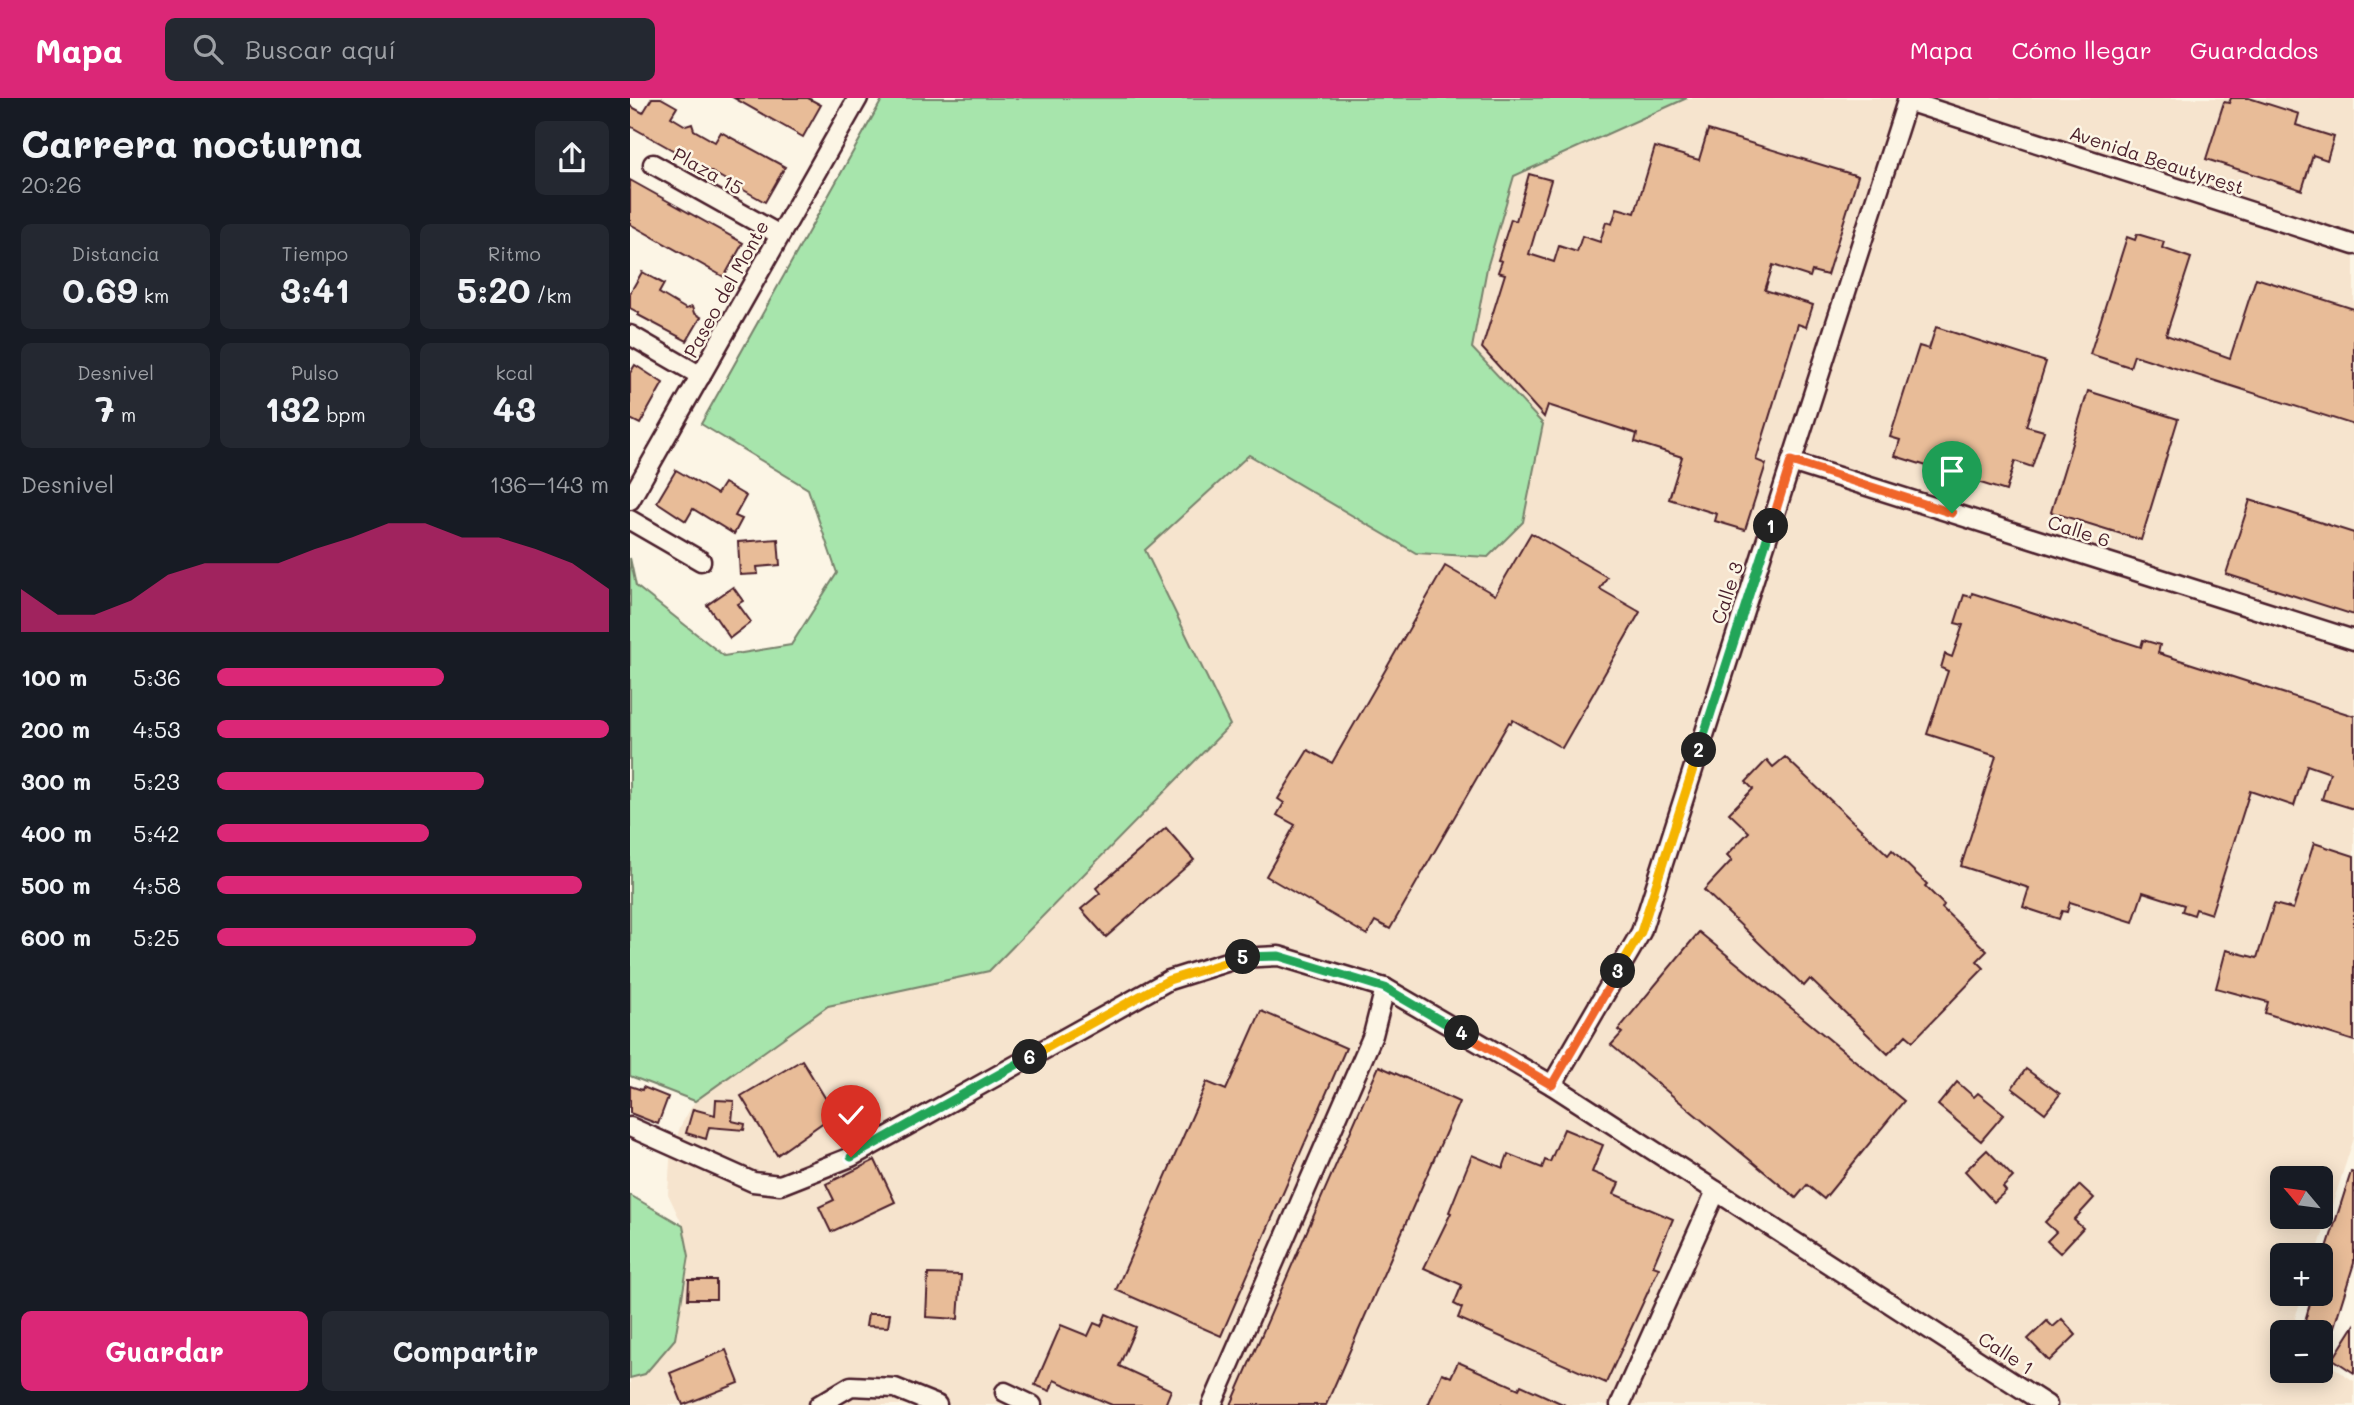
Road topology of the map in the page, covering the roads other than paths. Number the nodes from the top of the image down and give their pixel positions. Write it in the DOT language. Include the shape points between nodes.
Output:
graph roads {
  1 [pos="858,98"];
  2 [pos="1908,99"];
  3 [pos="653,164"];
  4 [pos="780,235"];
  5 [pos="2354,245"];
  6 [pos="630,335"];
  7 [pos="701,376"];
  8 [pos="1791,461"];
  9 [pos="630,500"];
  10 [pos="630,520"];
  11 [pos="701,561"];
  12 [pos="2354,640"];
  13 [pos="1385,988"];
  14 [pos="1552,1085"];
  15 [pos="630,1127"];
  16 [pos="1716,1191"];
  17 [pos="1005,1392"];
  18 [pos="819,1405"];
  19 [pos="937,1405"];
  20 [pos="1032,1405"];
  21 [pos="1212,1405"];
  22 [pos="1620,1405"];
  23 [pos="2047,1405"];
  1 -- 4 [label="street, Paseo del Monte"];
  2 -- 5 [label="street, Avenida Beautyrest"];
  2 -- 8 [label="street, Calle 3"];
  3 -- 4 [label="street, Plaza 15"];
  4 -- 7 [label="street, Paseo del Monte"];
  6 -- 7 [label="street"];
  7 -- 9 [label="street, Paseo del Monte"];
  8 -- 12 [label="street, Calle 6"];
  8 -- 14 [label="street, Calle 3" via="1641,932"];
  10 -- 11 [label="street"];
  13 -- 14 [label="street, Calle 1"];
  13 -- 15 [label="street, Calle 1" via="1279,956 1239,958 1169,980 851,1157 780,1185 753,1182"];
  13 -- 21 [label="street" via="1373,1035"];
  14 -- 16 [label="street, Calle 1"];
  16 -- 22 [label="street"];
  16 -- 23 [label="street, Calle 1"];
  17 -- 20 [label="street"];
  18 -- 19 [label="street" via="851,1386 895,1388"];
}
